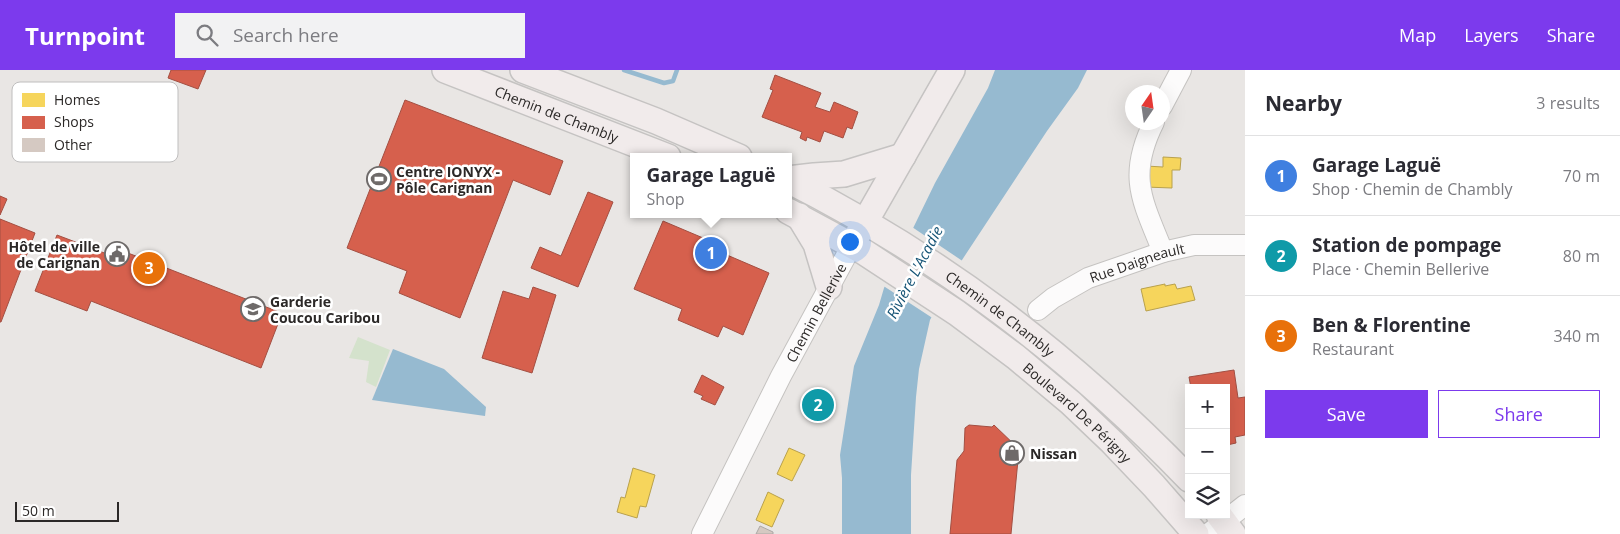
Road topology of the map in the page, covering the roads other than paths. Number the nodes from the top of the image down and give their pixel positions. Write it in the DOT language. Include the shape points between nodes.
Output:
graph roads {
  1 [pos="445,70"];
  2 [pos="523,70"];
  3 [pos="952,70"];
  4 [pos="1180,70"];
  5 [pos="1170,90"];
  6 [pos="1151,130"];
  7 [pos="658,153"];
  8 [pos="730,153"];
  9 [pos="903,156"];
  10 [pos="792,179"];
  11 [pos="792,182"];
  12 [pos="794,213"];
  13 [pos="866,221"];
  14 [pos="852,245"];
  15 [pos="1245,245"];
  16 [pos="1163,252"];
  17 [pos="829,287"];
  18 [pos="944,305"];
  19 [pos="1038,310"];
  20 [pos="1185,475"];
  21 [pos="1245,505"];
  22 [pos="1221,526"];
  23 [pos="702,534"];
  24 [pos="1196,534"];
  1 -- 7 [label="main road, Chemin de Chambly"];
  2 -- 8 [label="main road, Chemin de Chambly"];
  3 -- 9 [label="main road, Chemin Bellerive"];
  4 -- 5 [label="street"];
  6 -- 16 [label="street" via="1142,153 1139,177 1146,209"];
  9 -- 10 [label="main road" via="844,174"];
  9 -- 13 [label="main road, Chemin Bellerive"];
  11 -- 13 [label="main road, Chemin de Chambly"];
  12 -- 14 [label="main road, Chemin de Chambly"];
  12 -- 17 [label="main road" via="816,244"];
  13 -- 14 [label="main road, Chemin Bellerive"];
  13 -- 20 [label="main road, Chemin de Chambly" via="958,280 1016,323 1125,415"];
  14 -- 17 [label="street, Chemin Bellerive"];
  14 -- 18 [label="main road, Chemin de Chambly"];
  15 -- 16 [label="street, Rue Daigneault" via="1185,246"];
  16 -- 19 [label="street, Rue Daigneault" via="1088,278"];
  17 -- 23 [label="street, Chemin Bellerive"];
  18 -- 24 [label="main road, Boulevard De Périgny" via="1016,357 1071,403 1139,470"];
  21 -- 22 [label="street"];
}
